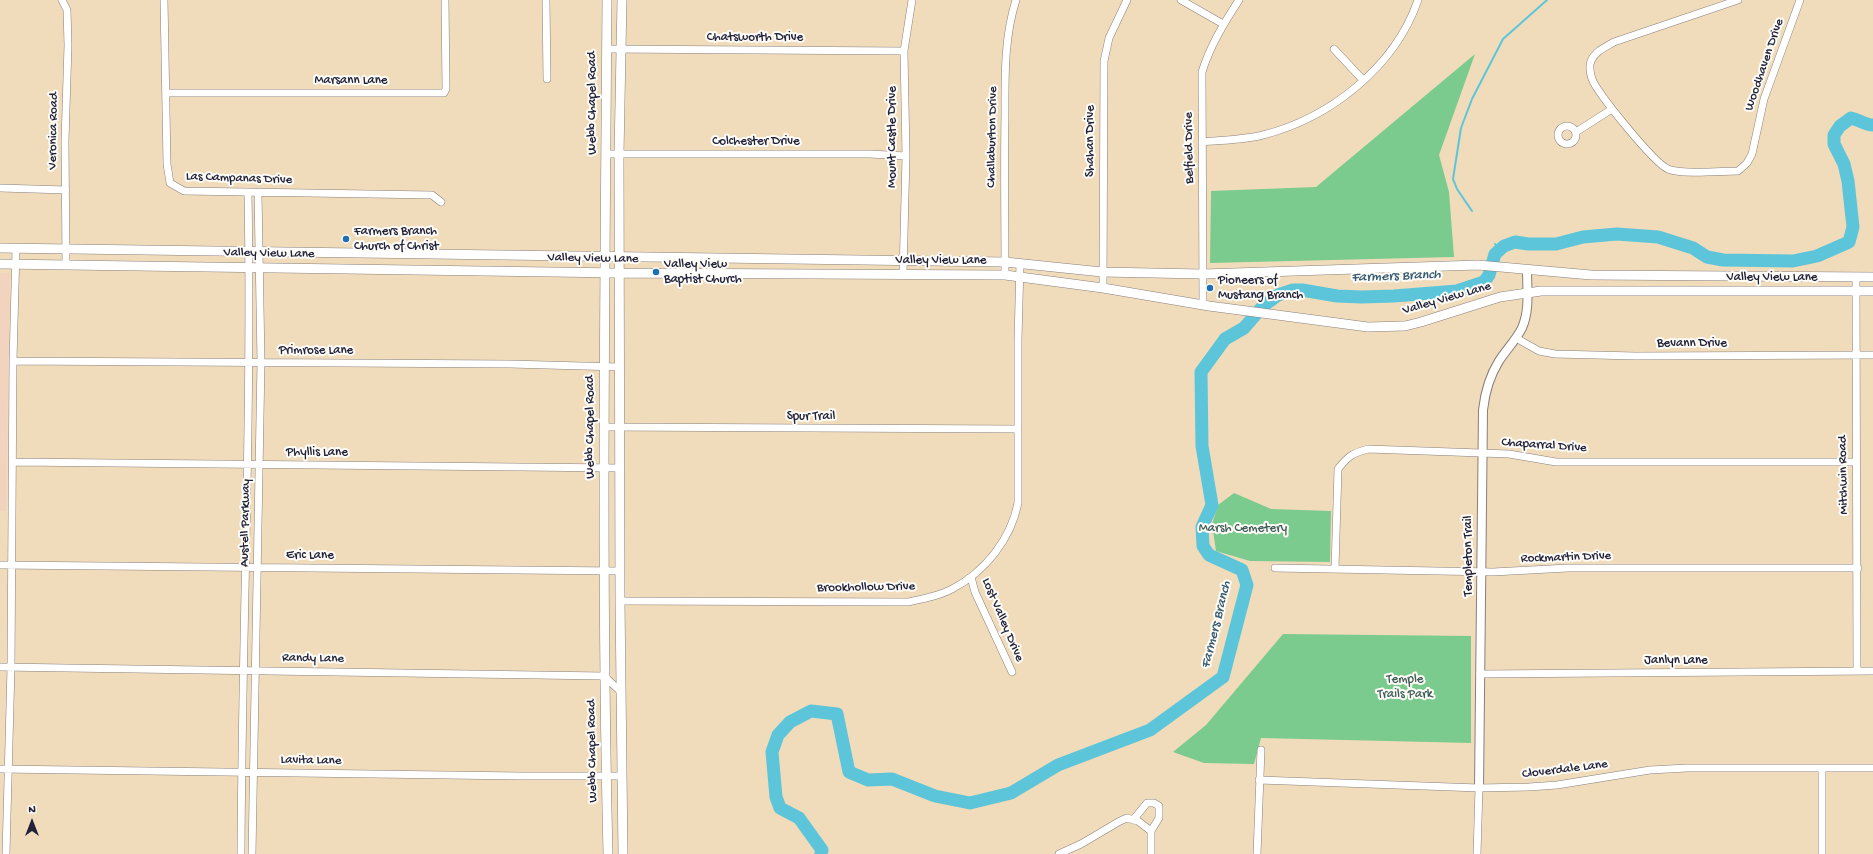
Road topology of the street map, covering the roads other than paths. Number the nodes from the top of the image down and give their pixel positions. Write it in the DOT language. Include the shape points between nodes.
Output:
graph roads {
  1 [pos="62,0"];
  2 [pos="164,0"];
  3 [pos="445,0"];
  4 [pos="546,0"];
  5 [pos="607,0"];
  6 [pos="622,0"];
  7 [pos="912,0"];
  8 [pos="1016,0"];
  9 [pos="1127,0"];
  10 [pos="1181,0"];
  11 [pos="1239,0"];
  12 [pos="1418,0"];
  13 [pos="1738,0"];
  14 [pos="1800,0"];
  15 [pos="1223,24"];
  16 [pos="607,49"];
  17 [pos="621,49"];
  18 [pos="1334,49"];
  19 [pos="904,51"];
  20 [pos="547,79"];
  21 [pos="1363,80"];
  22 [pos="166,94"];
  23 [pos="1612,109"];
  24 [pos="1576,132"];
  25 [pos="1202,142"];
  26 [pos="606,154"];
  27 [pos="619,154"];
  28 [pos="906,156"];
  29 [pos="0,188"];
  30 [pos="66,190"];
  31 [pos="248,193"];
  32 [pos="258,193"];
  33 [pos="441,202"];
  34 [pos="0,248"];
  35 [pos="16,248"];
  36 [pos="66,250"];
  37 [pos="249,252"];
  38 [pos="259,252"];
  39 [pos="482,256"];
  40 [pos="605,257"];
  41 [pos="621,257"];
  42 [pos="903,260"];
  43 [pos="1005,262"];
  44 [pos="0,264"];
  45 [pos="15,264"];
  46 [pos="66,264"];
  47 [pos="1020,264"];
  48 [pos="249,267"];
  49 [pos="260,267"];
  50 [pos="482,270"];
  51 [pos="1527,270"];
  52 [pos="605,272"];
  53 [pos="1102,272"];
  54 [pos="620,273"];
  55 [pos="903,274"];
  56 [pos="1005,274"];
  57 [pos="1203,274"];
  58 [pos="1021,277"];
  59 [pos="1873,277"];
  60 [pos="1856,278"];
  61 [pos="1103,288"];
  62 [pos="1856,291"];
  63 [pos="1873,291"];
  64 [pos="1527,292"];
  65 [pos="1204,305"];
  66 [pos="1516,338"];
  67 [pos="1856,355"];
  68 [pos="1873,355"];
  69 [pos="13,361"];
  70 [pos="248,362"];
  71 [pos="261,362"];
  72 [pos="604,366"];
  73 [pos="619,367"];
  74 [pos="604,427"];
  75 [pos="620,428"];
  76 [pos="1018,429"];
  77 [pos="1481,454"];
  78 [pos="13,462"];
  79 [pos="1856,462"];
  80 [pos="248,465"];
  81 [pos="259,465"];
  82 [pos="604,467"];
  83 [pos="620,468"];
  84 [pos="0,565"];
  85 [pos="12,565"];
  86 [pos="246,568"];
  87 [pos="257,568"];
  88 [pos="1275,568"];
  89 [pos="1858,568"];
  90 [pos="1336,569"];
  91 [pos="605,570"];
  92 [pos="620,571"];
  93 [pos="1480,571"];
  94 [pos="971,577"];
  95 [pos="620,601"];
  96 [pos="0,666"];
  97 [pos="11,666"];
  98 [pos="256,670"];
  99 [pos="243,671"];
  100 [pos="1857,671"];
  101 [pos="1873,671"];
  102 [pos="1012,672"];
  103 [pos="1480,674"];
  104 [pos="604,676"];
  105 [pos="620,691"];
  106 [pos="1260,750"];
  107 [pos="1873,768"];
  108 [pos="4,769"];
  109 [pos="1822,769"];
  110 [pos="241,772"];
  111 [pos="254,773"];
  112 [pos="607,776"];
  113 [pos="622,776"];
  114 [pos="1259,780"];
  115 [pos="1479,788"];
  116 [pos="1133,820"];
  117 [pos="1150,832"];
  118 [pos="6,854"];
  119 [pos="241,854"];
  120 [pos="252,854"];
  121 [pos="608,854"];
  122 [pos="623,854"];
  123 [pos="1059,854"];
  124 [pos="1151,854"];
  125 [pos="1257,854"];
  126 [pos="1477,854"];
  127 [pos="1822,854"];
  1 -- 30 [label="street, Veronica Road" via="67,10 68,45"];
  2 -- 22 [label="street, Las Campanas Drive"];
  3 -- 22 [label="street, Marsann Lane" via="444,93"];
  4 -- 20 [label="street"];
  5 -- 16 [label="main road, Webb Chapel Road"];
  6 -- 17 [label="main road, Webb Chapel Road"];
  7 -- 19 [label="street, Mount Castle Drive"];
  8 -- 43 [label="street, Challaburton Drive" via="1006,46"];
  9 -- 53 [label="street, Shahan Drive" via="1109,38 1104,61"];
  10 -- 15 [label="street"];
  11 -- 15 [label="street, Belfield Drive"];
  12 -- 21 [label="street" via="1391,52"];
  13 -- 23 [label="street" via="1614,42 1595,54 1590,69 1592,80"];
  14 -- 23 [label="street, Woodhaven Drive" via="1764,98 1752,154 1748,163 1738,171 1668,169 1653,158"];
  15 -- 25 [label="street, Belfield Drive" via="1208,53 1202,72"];
  16 -- 17 [label="street, Chatsworth Drive"];
  16 -- 26 [label="main road, Webb Chapel Road"];
  17 -- 19 [label="street, Chatsworth Drive"];
  17 -- 27 [label="main road, Webb Chapel Road"];
  18 -- 21 [label="street"];
  19 -- 28 [label="street, Mount Castle Drive"];
  21 -- 25 [label="street" via="1339,100 1298,124 1262,136"];
  22 -- 31 [label="street, Las Campanas Drive" via="167,164 170,183 184,191"];
  23 -- 24 [label="street"];
  25 -- 57 [label="street, Belfield Drive"];
  26 -- 27 [label="street, Colchester Drive"];
  26 -- 40 [label="main road, Webb Chapel Road"];
  27 -- 28 [label="street, Colchester Drive"];
  27 -- 41 [label="main road, Webb Chapel Road"];
  28 -- 42 [label="street, Mount Castle Drive"];
  29 -- 30 [label="street"];
  30 -- 36 [label="street, Veronica Road"];
  31 -- 32 [label="street, Las Campanas Drive"];
  31 -- 37 [label="street, Austell Parkway"];
  32 -- 33 [label="street, Las Campanas Drive" via="432,195"];
  32 -- 38 [label="street, Austell Parkway"];
  34 -- 35 [label="main road, Valley View Lane"];
  35 -- 36 [label="main road, Valley View Lane"];
  35 -- 45 [label="street"];
  36 -- 37 [label="main road, Valley View Lane"];
  36 -- 46 [label="street, Veronica Road"];
  37 -- 38 [label="main road, Valley View Lane"];
  37 -- 48 [label="street, Austell Parkway"];
  38 -- 39 [label="main road, Valley View Lane"];
  38 -- 49 [label="street, Austell Parkway"];
  39 -- 40 [label="main road, Valley View Lane"];
  39 -- 50 [label="main road"];
  40 -- 41 [label="main road, Valley View Lane"];
  40 -- 52 [label="main road, Webb Chapel Road"];
  41 -- 42 [label="main road, Valley View Lane"];
  41 -- 54 [label="main road, Webb Chapel Road"];
  42 -- 43 [label="main road, Valley View Lane"];
  42 -- 55 [label="street, Mount Castle Drive"];
  43 -- 47 [label="main road, Valley View Lane"];
  43 -- 56 [label="street, Challaburton Drive"];
  44 -- 45 [label="main road, Valley View Lane"];
  45 -- 46 [label="main road, Valley View Lane"];
  45 -- 69 [label="street"];
  46 -- 48 [label="main road, Valley View Lane"];
  47 -- 53 [label="main road, Valley View Lane"];
  47 -- 58 [label="street, Brookhollow Drive"];
  48 -- 49 [label="main road, Valley View Lane"];
  48 -- 70 [label="street, Austell Parkway"];
  49 -- 50 [label="main road, Valley View Lane"];
  49 -- 71 [label="street, Austell Parkway"];
  50 -- 52 [label="main road, Valley View Lane"];
  51 -- 57 [label="main road, Valley View Lane" via="1478,265"];
  51 -- 60 [label="main road, Valley View Lane" via="1591,275"];
  51 -- 64 [label="street, Templeton Trail"];
  52 -- 54 [label="main road, Valley View Lane"];
  52 -- 72 [label="main road, Webb Chapel Road"];
  53 -- 57 [label="main road, Valley View Lane"];
  53 -- 61 [label="street, Shahan Drive"];
  54 -- 55 [label="main road, Valley View Lane"];
  54 -- 73 [label="main road, Webb Chapel Road"];
  55 -- 56 [label="main road, Valley View Lane"];
  56 -- 58 [label="main road, Valley View Lane"];
  57 -- 65 [label="street, Belfield Drive"];
  58 -- 61 [label="main road, Valley View Lane"];
  58 -- 76 [label="street, Brookhollow Drive"];
  59 -- 60 [label="main road, Valley View Lane"];
  60 -- 62 [label="street, Mitchwin Road"];
  61 -- 65 [label="main road, Valley View Lane"];
  62 -- 63 [label="main road, Valley View Lane"];
  62 -- 64 [label="main road, Valley View Lane"];
  62 -- 67 [label="street, Mitchwin Road"];
  64 -- 65 [label="main road, Valley View Lane" via="1405,326 1355,326"];
  64 -- 66 [label="street, Templeton Trail" via="1526,314"];
  66 -- 67 [label="street, Bevann Drive" via="1539,351 1555,354"];
  66 -- 77 [label="street, Templeton Trail" via="1499,361 1485,392"];
  67 -- 68 [label="street, Bevann Drive"];
  67 -- 79 [label="street, Mitchwin Road"];
  69 -- 70 [label="street, Primrose Lane"];
  69 -- 78 [label="street"];
  70 -- 71 [label="street, Primrose Lane"];
  70 -- 80 [label="street, Austell Parkway"];
  71 -- 72 [label="street, Primrose Lane"];
  71 -- 81 [label="street, Austell Parkway"];
  72 -- 73 [label="street, Primrose Lane"];
  72 -- 74 [label="main road, Webb Chapel Road"];
  73 -- 75 [label="main road, Webb Chapel Road"];
  74 -- 75 [label="street, Spur Trail"];
  74 -- 82 [label="main road, Webb Chapel Road"];
  75 -- 76 [label="street, Spur Trail"];
  75 -- 83 [label="main road, Webb Chapel Road"];
  76 -- 94 [label="street, Brookhollow Drive" via="1019,491 1016,516 995,552"];
  77 -- 79 [label="street, Chaparral Drive" via="1509,454 1556,462"];
  77 -- 90 [label="street, Chaparral Drive" via="1368,449 1346,458 1338,468"];
  77 -- 93 [label="street, Templeton Trail"];
  78 -- 80 [label="street, Phyllis Lane"];
  78 -- 85 [label="street"];
  79 -- 89 [label="street, Mitchwin Road"];
  80 -- 81 [label="street, Phyllis Lane"];
  80 -- 86 [label="street, Austell Parkway"];
  81 -- 82 [label="street, Phyllis Lane"];
  81 -- 87 [label="street, Austell Parkway"];
  82 -- 83 [label="street, Phyllis Lane"];
  82 -- 91 [label="main road, Webb Chapel Road"];
  83 -- 92 [label="main road, Webb Chapel Road"];
  84 -- 85 [label="street, Eric Lane"];
  85 -- 86 [label="street, Eric Lane"];
  85 -- 97 [label="street"];
  86 -- 87 [label="street, Eric Lane"];
  86 -- 99 [label="street, Austell Parkway"];
  87 -- 91 [label="street, Eric Lane"];
  87 -- 98 [label="street, Austell Parkway"];
  88 -- 90 [label="street, Rockmartin Drive"];
  89 -- 93 [label="street, Rockmartin Drive" via="1568,568"];
  89 -- 100 [label="street, Mitchwin Road"];
  90 -- 93 [label="street, Rockmartin Drive"];
  91 -- 92 [label="street, Eric Lane"];
  91 -- 104 [label="main road, Webb Chapel Road"];
  92 -- 95 [label="main road, Webb Chapel Road"];
  93 -- 103 [label="street, Templeton Trail"];
  94 -- 95 [label="street, Brookhollow Drive" via="953,589 908,602"];
  94 -- 102 [label="street, Lost Valley Drive" via="974,592"];
  95 -- 105 [label="main road, Webb Chapel Road"];
  96 -- 97 [label="street, Randy Lane"];
  97 -- 99 [label="street, Randy Lane"];
  97 -- 108 [label="street"];
  98 -- 99 [label="street, Randy Lane"];
  98 -- 104 [label="street, Randy Lane"];
  98 -- 111 [label="street, Austell Parkway"];
  99 -- 110 [label="street, Austell Parkway"];
  100 -- 101 [label="street, Janlyn Lane"];
  100 -- 103 [label="street, Janlyn Lane"];
  103 -- 115 [label="street, Templeton Trail"];
  104 -- 105 [label="street"];
  104 -- 112 [label="main road, Webb Chapel Road"];
  105 -- 113 [label="main road, Webb Chapel Road"];
  106 -- 114 [label="street"];
  107 -- 109 [label="street, Cloverdale Lane"];
  108 -- 110 [label="street, Lavita Lane"];
  108 -- 118 [label="street"];
  109 -- 115 [label="street, Cloverdale Lane" via="1650,770 1557,785"];
  109 -- 127 [label="street"];
  110 -- 111 [label="street, Lavita Lane"];
  110 -- 119 [label="street, Austell Parkway"];
  111 -- 112 [label="street, Lavita Lane"];
  111 -- 120 [label="street, Austell Parkway"];
  112 -- 113 [label="street, Lavita Lane"];
  112 -- 121 [label="main road, Webb Chapel Road"];
  113 -- 122 [label="main road, Webb Chapel Road"];
  114 -- 115 [label="street, Cloverdale Lane"];
  114 -- 125 [label="street"];
  115 -- 126 [label="street, Templeton Trail"];
  116 -- 117 [label="street" via="1145,825"];
  116 -- 117 [label="street" via="1147,803 1159,806 1159,818"];
  116 -- 123 [label="street" via="1127,818 1120,821"];
  117 -- 124 [label="street"];
}
